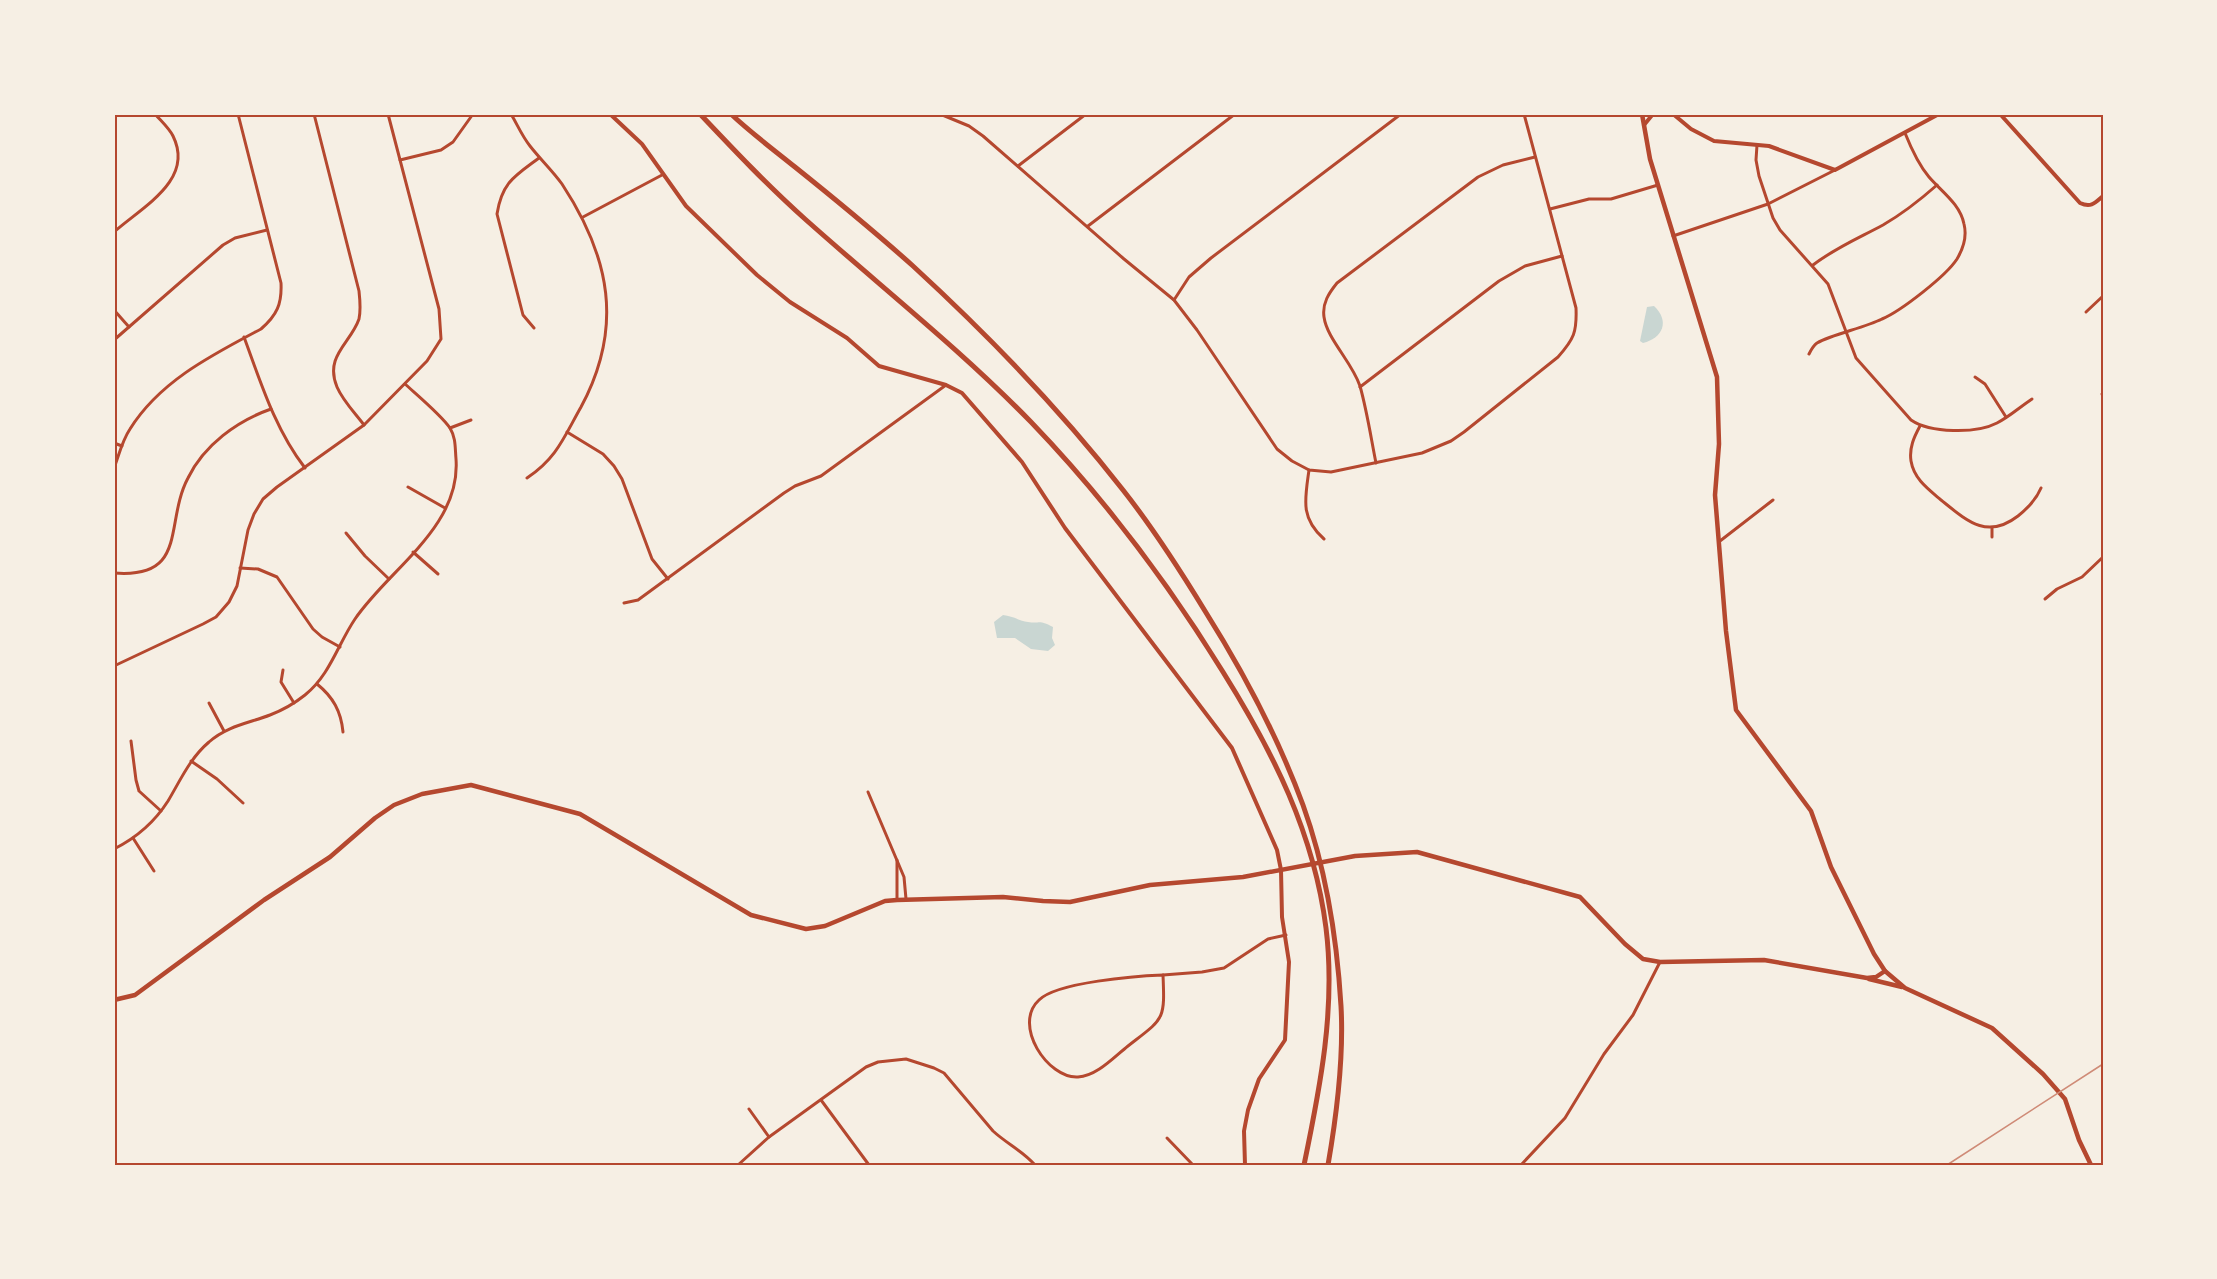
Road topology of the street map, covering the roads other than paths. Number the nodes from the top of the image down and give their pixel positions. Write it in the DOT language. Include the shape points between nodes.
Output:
graph roads {
  1 [pos="155,114"];
  2 [pos="238,114"];
  3 [pos="314,114"];
  4 [pos="388,114"];
  5 [pos="474,114"];
  6 [pos="511,114"];
  7 [pos="610,114"];
  8 [pos="700,114"];
  9 [pos="731,114"];
  10 [pos="939,114"];
  11 [pos="1086,114"];
  12 [pos="1235,114"];
  13 [pos="1401,114"];
  14 [pos="1524,114"];
  15 [pos="1642,114"];
  16 [pos="1653,114"];
  17 [pos="1673,114"];
  18 [pos="1939,114"];
  19 [pos="2000,114"];
  20 [pos="1644,125"];
  21 [pos="1905,133"];
  22 [pos="1757,143"];
  23 [pos="1535,157"];
  24 [pos="539,158"];
  25 [pos="400,160"];
  26 [pos="1018,166"];
  27 [pos="1835,170"];
  28 [pos="663,175"];
  29 [pos="1658,185"];
  30 [pos="1937,185"];
  31 [pos="2103,196"];
  32 [pos="1768,204"];
  33 [pos="1550,209"];
  34 [pos="583,217"];
  35 [pos="1088,226"];
  36 [pos="267,230"];
  37 [pos="114,232"];
  38 [pos="1673,236"];
  39 [pos="1562,256"];
  40 [pos="1813,265"];
  41 [pos="2103,296"];
  42 [pos="1174,300"];
  43 [pos="114,310"];
  44 [pos="2086,312"];
  45 [pos="129,327"];
  46 [pos="534,328"];
  47 [pos="1846,333"];
  48 [pos="244,338"];
  49 [pos="114,340"];
  50 [pos="1809,354"];
  51 [pos="1975,377"];
  52 [pos="405,384"];
  53 [pos="946,385"];
  54 [pos="1360,387"];
  55 [pos="2032,399"];
  56 [pos="271,409"];
  57 [pos="2006,417"];
  58 [pos="471,420"];
  59 [pos="364,425"];
  60 [pos="1920,426"];
  61 [pos="450,428"];
  62 [pos="567,432"];
  63 [pos="114,443"];
  64 [pos="122,446"];
  65 [pos="1376,463"];
  66 [pos="114,468"];
  67 [pos="305,468"];
  68 [pos="1309,470"];
  69 [pos="527,478"];
  70 [pos="408,487"];
  71 [pos="2041,488"];
  72 [pos="1773,500"];
  73 [pos="445,508"];
  74 [pos="1992,528"];
  75 [pos="346,533"];
  76 [pos="1992,537"];
  77 [pos="1324,539"];
  78 [pos="1720,541"];
  79 [pos="413,552"];
  80 [pos="2103,557"];
  81 [pos="240,568"];
  82 [pos="114,573"];
  83 [pos="438,574"];
  84 [pos="389,579"];
  85 [pos="668,579"];
  86 [pos="2045,599"];
  87 [pos="624,603"];
  88 [pos="340,647"];
  89 [pos="114,666"];
  90 [pos="283,670"];
  91 [pos="317,684"];
  92 [pos="209,703"];
  93 [pos="294,703"];
  94 [pos="224,730"];
  95 [pos="343,732"];
  96 [pos="131,741"];
  97 [pos="191,761"];
  98 [pos="868,792"];
  99 [pos="243,803"];
  100 [pos="161,811"];
  101 [pos="133,838"];
  102 [pos="114,849"];
  103 [pos="897,859"];
  104 [pos="1281,870"];
  105 [pos="154,871"];
  106 [pos="906,899"];
  107 [pos="897,900"];
  108 [pos="1286,935"];
  109 [pos="1660,962"];
  110 [pos="1885,971"];
  111 [pos="1163,975"];
  112 [pos="1867,978"];
  113 [pos="1905,988"];
  114 [pos="114,1000"];
  115 [pos="821,1100"];
  116 [pos="748,1109"];
  117 [pos="769,1137"];
  118 [pos="1167,1138"];
  119 [pos="868,1163"];
  120 [pos="738,1165"];
  121 [pos="861,1165"];
  122 [pos="1035,1165"];
  123 [pos="1193,1165"];
  124 [pos="1245,1165"];
  125 [pos="1304,1165"];
  126 [pos="1328,1165"];
  127 [pos="1521,1165"];
  128 [pos="2091,1165"];
  1 -- 37 [label="street" via="172,134 178,168 164,190"];
  2 -- 36 [label="street"];
  3 -- 59 [label="street" via="361,304 358,319 336,355 336,384"];
  4 -- 25 [label="street"];
  5 -- 25 [label="street" via="453,142 441,150"];
  6 -- 24 [label="street"];
  7 -- 28 [label="street" via="642,144"];
  8 -- 125 [label="highway" via="789,204 960,354 1031,422 1151,566 1200,634 1266,743 1302,826 1326,927 1326,1035"];
  9 -- 126 [label="highway" via="911,264 986,335 1075,430 1171,556 1230,651 1282,752 1304,808 1323,877 1341,1008 1338,1108"];
  10 -- 26 [label="street" via="969,126"];
  11 -- 26 [label="street"];
  12 -- 35 [label="street"];
  13 -- 42 [label="street" via="1211,258 1189,277"];
  14 -- 23 [label="street"];
  15 -- 20 [label="main road"];
  16 -- 20 [label="street"];
  17 -- 22 [label="street" via="1714,141"];
  18 -- 21 [label="street"];
  19 -- 31 [label="street" via="2080,203 2091,205"];
  20 -- 29 [label="main road"];
  21 -- 27 [label="street"];
  21 -- 30 [label="street"];
  22 -- 27 [label="street"];
  22 -- 32 [label="street" via="1756,160"];
  23 -- 33 [label="street"];
  23 -- 54 [label="street" via="1503,165 1478,177 1337,283 1327,296 1324,318 1328,331 1351,365"];
  24 -- 34 [label="street" via="560,181"];
  24 -- 46 [label="street" via="505,186 497,214 523,315"];
  25 -- 52 [label="street" via="441,323 441,339 434,352"];
  26 -- 35 [label="street"];
  27 -- 32 [label="street"];
  28 -- 34 [label="street"];
  28 -- 53 [label="street" via="686,206 789,302 847,338 879,366"];
  29 -- 33 [label="street" via="1611,199 1589,199"];
  29 -- 38 [label="main road"];
  30 -- 40 [label="street" via="1887,223"];
  30 -- 47 [label="street" via="1956,206 1965,225 1956,261 1898,311"];
  32 -- 38 [label="street"];
  32 -- 40 [label="street" via="1780,230"];
  33 -- 39 [label="street"];
  34 -- 62 [label="street" via="602,269 607,311 605,343 587,395"];
  35 -- 42 [label="street"];
  36 -- 45 [label="street" via="223,244"];
  36 -- 48 [label="street" via="282,298 269,321"];
  38 -- 78 [label="main road" via="1717,377 1719,444 1715,495"];
  39 -- 54 [label="street" via="1525,266 1499,281"];
  39 -- 65 [label="street" via="1577,327 1572,341 1558,357 1451,441 1422,453"];
  40 -- 47 [label="street" via="1832,293"];
  41 -- 44 [label="street"];
  42 -- 68 [label="street" via="1277,449"];
  43 -- 45 [label="street"];
  45 -- 49 [label="street"];
  47 -- 50 [label="street" via="1816,344"];
  47 -- 60 [label="street" via="1861,366"];
  48 -- 56 [label="street"];
  48 -- 64 [label="street" via="190,368 146,407"];
  51 -- 57 [label="street" via="1985,384"];
  52 -- 59 [label="street"];
  52 -- 61 [label="street"];
  53 -- 85 [label="street" via="821,476 784,493"];
  53 -- 104 [label="street" via="962,393 1022,462 1065,528 1228,742 1278,850"];
  54 -- 65 [label="street"];
  55 -- 57 [label="street"];
  56 -- 67 [label="street"];
  56 -- 82 [label="street" via="237,424 196,463 186,480 169,551 161,563 138,574"];
  57 -- 60 [label="street" via="1972,429"];
  58 -- 61 [label="street"];
  59 -- 67 [label="street"];
  60 -- 74 [label="street" via="1914,437 1911,464 1921,483 1963,518"];
  61 -- 73 [label="street" via="455,438 457,470"];
  62 -- 69 [label="street" via="555,454"];
  62 -- 85 [label="street" via="603,454 614,466 652,559"];
  63 -- 64 [label="street"];
  64 -- 66 [label="street"];
  65 -- 68 [label="street" via="1331,472"];
  67 -- 81 [label="street" via="263,499 248,530"];
  68 -- 77 [label="street" via="1305,490 1308,522"];
  70 -- 73 [label="street"];
  71 -- 74 [label="street" via="2023,512"];
  72 -- 78 [label="street"];
  73 -- 79 [label="street" via="435,527"];
  74 -- 76 [label="street"];
  75 -- 84 [label="street"];
  78 -- 110 [label="main road" via="1736,710 1811,812 1831,867"];
  79 -- 83 [label="street"];
  79 -- 84 [label="street"];
  80 -- 86 [label="street" via="2082,577"];
  81 -- 88 [label="street" via="258,569 278,577 314,629"];
  81 -- 89 [label="street" via="230,602 216,617"];
  84 -- 88 [label="street" via="355,619"];
  85 -- 87 [label="street" via="638,600"];
  88 -- 91 [label="street"];
  90 -- 93 [label="street" via="281,682"];
  91 -- 93 [label="street"];
  91 -- 95 [label="street" via="335,704"];
  92 -- 94 [label="street"];
  93 -- 94 [label="street" via="269,716"];
  94 -- 97 [label="street"];
  96 -- 100 [label="street" via="139,791"];
  97 -- 99 [label="street"];
  97 -- 100 [label="street"];
  98 -- 103 [label="street"];
  100 -- 101 [label="street"];
  101 -- 102 [label="street"];
  101 -- 105 [label="street"];
  103 -- 106 [label="street"];
  103 -- 107 [label="street"];
  104 -- 106 [label="main road" via="1214,881 1150,885 1070,902 1003,897"];
  104 -- 108 [label="street"];
  104 -- 109 [label="main road" via="1382,853 1417,852 1580,897 1643,959"];
  106 -- 107 [label="main road"];
  107 -- 114 [label="main road" via="806,929 751,915 580,814 471,785 422,794 394,806 330,857 264,900 135,995"];
  108 -- 111 [label="street" via="1268,939 1224,968"];
  108 -- 124 [label="street" via="1285,1040 1259,1079 1248,1110"];
  109 -- 112 [label="main road" via="1764,960"];
  109 -- 127 [label="street" via="1633,1015 1564,1118"];
  110 -- 112 [label="main road"];
  110 -- 113 [label="main road"];
  111 -- 111 [label="street" via="1119,977 1050,993 1032,1007 1028,1017 1034,1043 1061,1074 1077,1077 1094,1072 1160,1019 1164,1006"];
  112 -- 113 [label="main road"];
  113 -- 128 [label="main road" via="1992,1028 2043,1074 2065,1099"];
  115 -- 117 [label="street"];
  115 -- 119 [label="street"];
  115 -- 122 [label="street" via="872,1064 894,1059 914,1061 944,1073 993,1131"];
  116 -- 117 [label="street"];
  117 -- 120 [label="street"];
  118 -- 123 [label="street"];
  119 -- 121 [label="street"];
}
